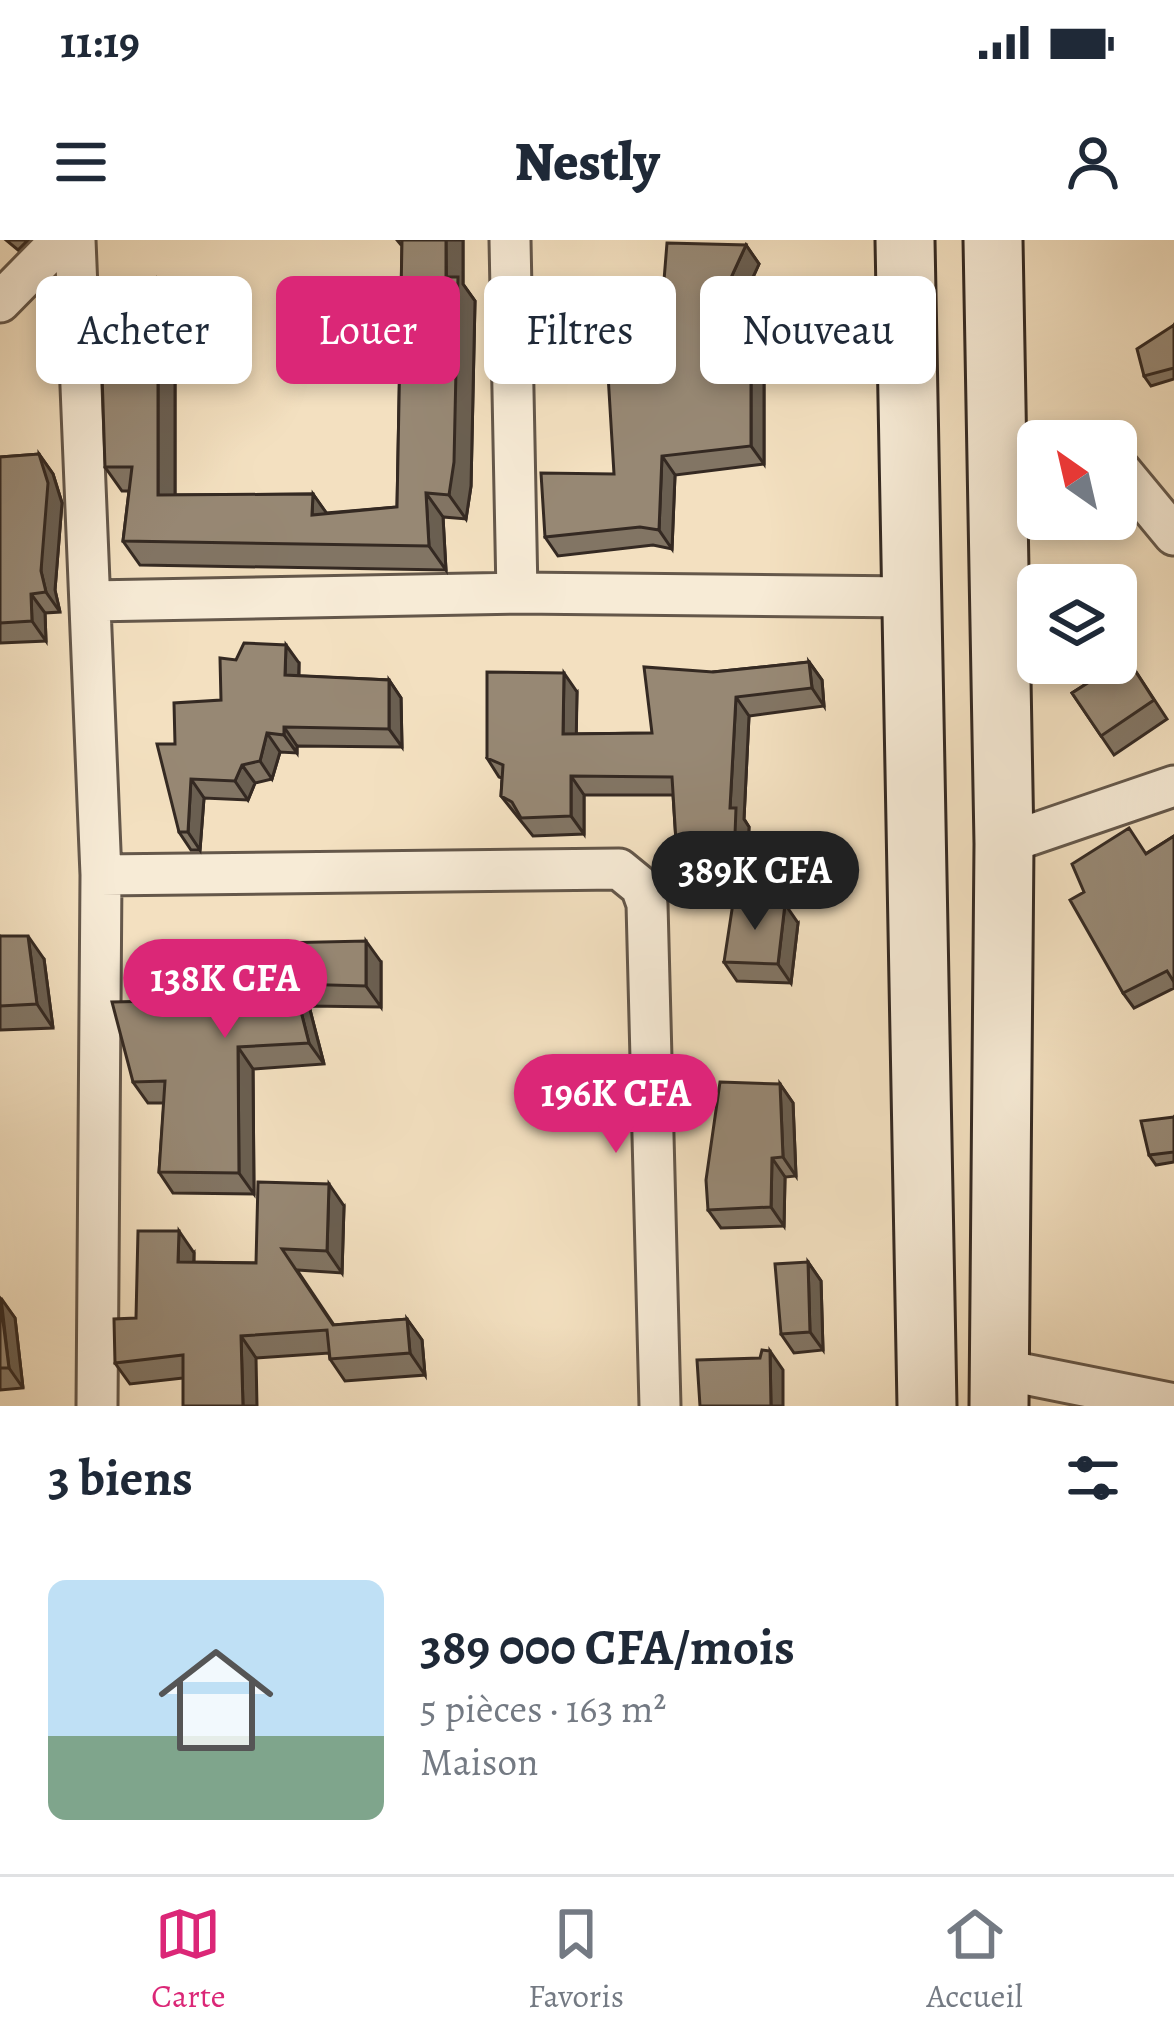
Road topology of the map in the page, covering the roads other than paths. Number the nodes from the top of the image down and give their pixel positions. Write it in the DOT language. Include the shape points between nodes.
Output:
graph roads {
  1 [pos="61,240"];
  2 [pos="75,240"];
  3 [pos="510,240"];
  4 [pos="905,240"];
  5 [pos="993,240"];
  6 [pos="0,302"];
  7 [pos="1137,490"];
  8 [pos="1174,535"];
  9 [pos="517,593"];
  10 [pos="912,596"];
  11 [pos="91,601"];
  12 [pos="1174,786"];
  13 [pos="1004,844"];
  14 [pos="101,875"];
  15 [pos="999,1387"];
  16 [pos="1174,1405"];
  17 [pos="98,1406"];
  18 [pos="660,1406"];
  19 [pos="927,1406"];
  1 -- 6 [label="street"];
  2 -- 11 [label="street"];
  3 -- 9 [label="street"];
  4 -- 10 [label="main road"];
  5 -- 13 [label="main road"];
  7 -- 8 [label="street"];
  9 -- 10 [label="street"];
  9 -- 11 [label="street"];
  10 -- 19 [label="main road"];
  11 -- 14 [label="street"];
  12 -- 13 [label="street"];
  13 -- 15 [label="main road"];
  14 -- 17 [label="street"];
  14 -- 18 [label="street" via="619,869 631,876 647,904"];
  15 -- 16 [label="street"];
}
